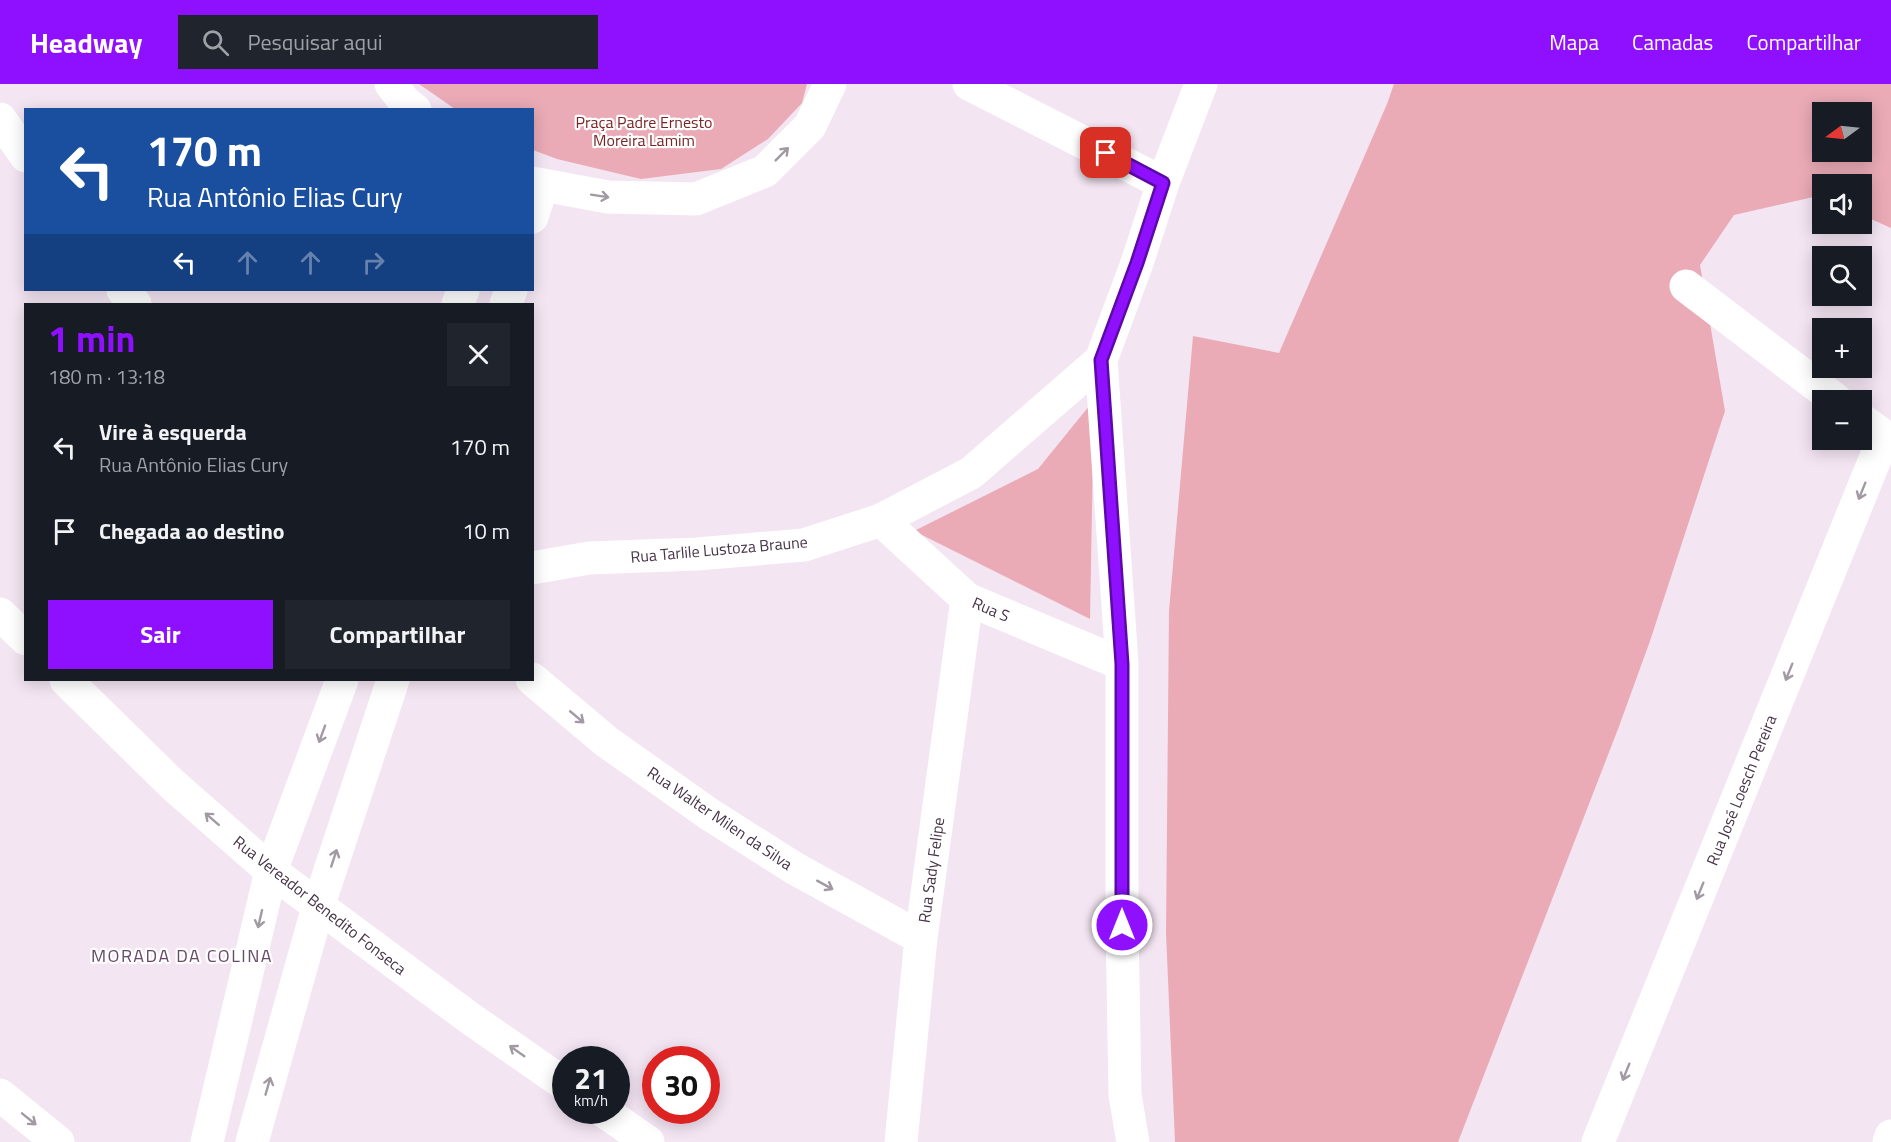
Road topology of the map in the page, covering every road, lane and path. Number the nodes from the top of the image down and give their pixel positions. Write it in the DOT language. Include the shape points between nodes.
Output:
graph roads {
  1 [pos="391,84"];
  2 [pos="830,84"];
  3 [pos="969,84"];
  4 [pos="1202,84"];
  5 [pos="413,108"];
  6 [pos="0,119"];
  7 [pos="24,153"];
  8 [pos="1163,183"];
  9 [pos="537,184"];
  10 [pos="534,204"];
  11 [pos="1686,286"];
  12 [pos="124,291"];
  13 [pos="134,303"];
  14 [pos="1101,360"];
  15 [pos="1823,390"];
  16 [pos="1879,432"];
  17 [pos="881,520"];
  18 [pos="534,568"];
  19 [pos="967,599"];
  20 [pos="0,614"];
  21 [pos="24,637"];
  22 [pos="1122,664"];
  23 [pos="67,681"];
  24 [pos="342,681"];
  25 [pos="393,681"];
  26 [pos="534,681"];
  27 [pos="271,871"];
  28 [pos="318,907"];
  29 [pos="921,938"];
  30 [pos="552,1075"];
  31 [pos="0,1095"];
  32 [pos="622,1124"];
  33 [pos="1891,1136"];
  34 [pos="58,1142"];
  35 [pos="207,1142"];
  36 [pos="252,1142"];
  37 [pos="648,1142"];
  38 [pos="901,1142"];
  39 [pos="1133,1142"];
  40 [pos="1598,1142"];
  41 [pos="1888,1142"];
  1 -- 5 [label="street"];
  9 -- 2 [label="street, one-way" via="608,197 696,199 765,171 810,126"];
  3 -- 8 [label="street"];
  4 -- 8 [label="street"];
  6 -- 7 [label="street"];
  8 -- 14 [label="street"];
  9 -- 10 [label="street"];
  11 -- 15 [label="street"];
  12 -- 13 [label="street"];
  14 -- 17 [label="street, Rua Tarlile Lustoza Braune" via="971,473"];
  14 -- 22 [label="street"];
  16 -- 40 [label="street, Rua José Loesch Pereira, one-way"];
  17 -- 18 [label="street, Rua Tarlile Lustoza Braune" via="804,545 589,558"];
  17 -- 19 [label="street, Rua S"];
  19 -- 22 [label="street, Rua S"];
  19 -- 29 [label="street, Rua Sady Felipe"];
  20 -- 21 [label="street"];
  22 -- 39 [label="street" via="1125,1083"];
  27 -- 23 [label="street, Rua Vereador Benedito Fonseca, one-way" via="172,784"];
  24 -- 27 [label="street, one-way"];
  28 -- 25 [label="street, one-way"];
  26 -- 29 [label="street, Rua Walter Milen da Silva, one-way" via="607,741 709,814 794,868"];
  27 -- 28 [label="street, Rua Vereador Benedito Fonseca"];
  27 -- 35 [label="street, one-way"];
  30 -- 28 [label="street, Rua Vereador Benedito Fonseca, one-way"];
  36 -- 28 [label="street, one-way"];
  29 -- 38 [label="street, Rua Sady Felipe"];
  31 -- 34 [label="street, one-way"];
  32 -- 37 [label="street"];
  33 -- 41 [label="street"];
}
